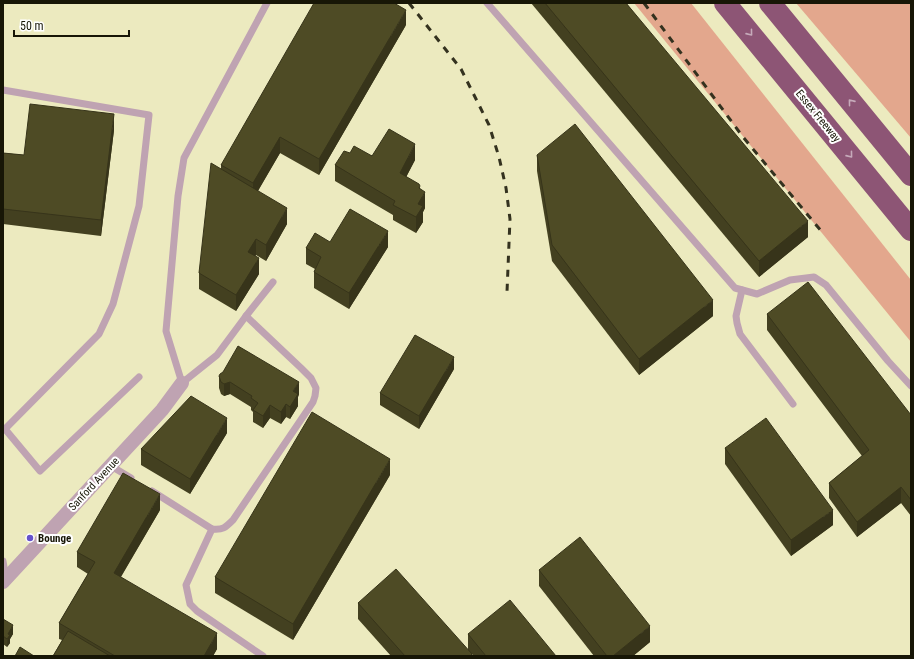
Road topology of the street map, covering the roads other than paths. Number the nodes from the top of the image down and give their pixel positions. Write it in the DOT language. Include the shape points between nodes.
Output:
graph roads {
  1 [pos="267,3"];
  2 [pos="487,3"];
  3 [pos="725,3"];
  4 [pos="770,3"];
  5 [pos="3,90"];
  6 [pos="911,175"];
  7 [pos="911,230"];
  8 [pos="273,282"];
  9 [pos="742,290"];
  10 [pos="246,316"];
  11 [pos="139,377"];
  12 [pos="182,383"];
  13 [pos="911,386"];
  14 [pos="793,404"];
  15 [pos="4,429"];
  16 [pos="111,466"];
  17 [pos="212,529"];
  18 [pos="3,561"];
  19 [pos="4,580"];
  20 [pos="263,656"];
  1 -- 12 [label="lane" via="184,158 178,196 166,331"];
  2 -- 9 [label="lane" via="734,288"];
  3 -- 7 [label="highway, Essex Freeway, one-way"];
  6 -- 4 [label="highway, one-way"];
  5 -- 15 [label="lane" via="149,115 139,206 113,304 99,334"];
  8 -- 10 [label="lane"];
  9 -- 13 [label="lane" via="757,294 790,280 814,277 826,285"];
  9 -- 14 [label="lane" via="736,316 740,334"];
  10 -- 12 [label="lane" via="217,355"];
  10 -- 17 [label="lane" via="311,378 316,388 315,396 233,520 225,528"];
  11 -- 15 [label="lane" via="40,470"];
  12 -- 16 [label="street, Sanford Avenue" via="162,410"];
  16 -- 17 [label="lane"];
  16 -- 19 [label="street, Sanford Avenue"];
  17 -- 20 [label="lane" via="186,585 190,604"];
  18 -- 19 [label="lane"];
}
